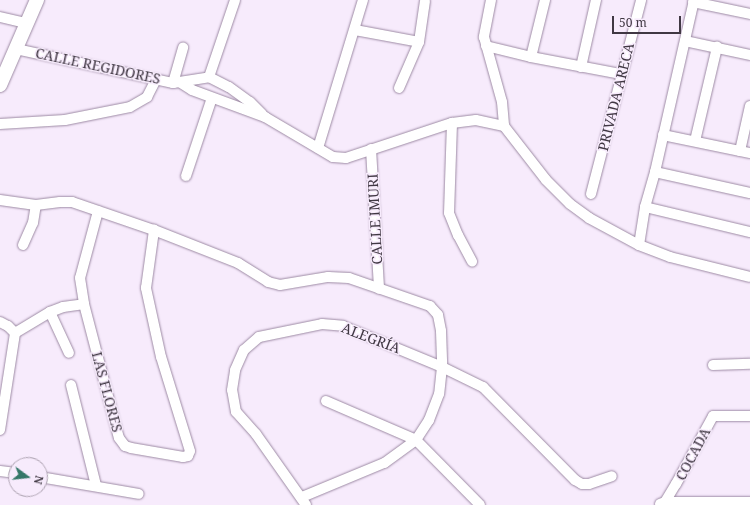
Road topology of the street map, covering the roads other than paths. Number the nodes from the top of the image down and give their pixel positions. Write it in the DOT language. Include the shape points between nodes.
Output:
graph roads {
  1 [pos="37,0"];
  2 [pos="235,0"];
  3 [pos="363,0"];
  4 [pos="491,0"];
  5 [pos="545,0"];
  6 [pos="596,0"];
  7 [pos="641,0"];
  8 [pos="425,1"];
  9 [pos="693,1"];
  10 [pos="750,14"];
  11 [pos="0,17"];
  12 [pos="27,23"];
  13 [pos="355,30"];
  14 [pos="685,41"];
  15 [pos="419,42"];
  16 [pos="486,46"];
  17 [pos="183,47"];
  18 [pos="717,47"];
  19 [pos="16,49"];
  20 [pos="750,55"];
  21 [pos="531,57"];
  22 [pos="581,66"];
  23 [pos="621,74"];
  24 [pos="210,77"];
  25 [pos="156,79"];
  26 [pos="177,83"];
  27 [pos="0,85"];
  28 [pos="399,88"];
  29 [pos="212,98"];
  30 [pos="750,106"];
  31 [pos="265,117"];
  32 [pos="452,123"];
  33 [pos="0,124"];
  34 [pos="504,126"];
  35 [pos="664,135"];
  36 [pos="696,141"];
  37 [pos="318,148"];
  38 [pos="371,149"];
  39 [pos="745,152"];
  40 [pos="655,172"];
  41 [pos="186,176"];
  42 [pos="750,193"];
  43 [pos="591,194"];
  44 [pos="0,200"];
  45 [pos="36,205"];
  46 [pos="645,207"];
  47 [pos="98,211"];
  48 [pos="154,230"];
  49 [pos="750,232"];
  50 [pos="23,245"];
  51 [pos="639,245"];
  52 [pos="472,262"];
  53 [pos="750,276"];
  54 [pos="379,289"];
  55 [pos="84,304"];
  56 [pos="50,312"];
  57 [pos="0,322"];
  58 [pos="15,333"];
  59 [pos="69,353"];
  60 [pos="750,364"];
  61 [pos="713,365"];
  62 [pos="442,366"];
  63 [pos="71,385"];
  64 [pos="326,401"];
  65 [pos="750,416"];
  66 [pos="0,430"];
  67 [pos="416,440"];
  68 [pos="612,476"];
  69 [pos="48,478"];
  70 [pos="96,485"];
  71 [pos="139,494"];
  72 [pos="304,501"];
  73 [pos="750,502"];
  74 [pos="662,504"];
  75 [pos="480,505"];
  1 -- 12 [label="main road"];
  2 -- 24 [label="street"];
  3 -- 13 [label="street"];
  4 -- 16 [label="street" via="484,37"];
  5 -- 21 [label="street"];
  6 -- 22 [label="street"];
  7 -- 23 [label="street, PRIVADA ARECA"];
  8 -- 15 [label="street"];
  9 -- 10 [label="street"];
  9 -- 14 [label="street"];
  11 -- 12 [label="street"];
  12 -- 19 [label="main road"];
  13 -- 15 [label="street"];
  13 -- 37 [label="street"];
  14 -- 18 [label="street"];
  14 -- 35 [label="street"];
  15 -- 28 [label="street"];
  16 -- 21 [label="street"];
  16 -- 34 [label="street" via="502,102"];
  17 -- 26 [label="street"];
  18 -- 20 [label="street"];
  18 -- 36 [label="street"];
  19 -- 25 [label="street, CALLE REGIDORES"];
  19 -- 27 [label="main road"];
  21 -- 22 [label="street"];
  22 -- 23 [label="street"];
  23 -- 43 [label="street, PRIVADA ARECA"];
  24 -- 26 [label="street, CALLE REGIDORES"];
  24 -- 31 [label="street, CALLE REGIDORES" via="250,102"];
  25 -- 26 [label="street, CALLE REGIDORES"];
  25 -- 33 [label="street" via="147,97 130,107 65,120"];
  26 -- 29 [label="street, CALLE REGIDORES"];
  29 -- 31 [label="street, CALLE REGIDORES"];
  29 -- 41 [label="street"];
  30 -- 39 [label="street"];
  31 -- 37 [label="street, CALLE REGIDORES"];
  32 -- 34 [label="street, CALLE REGIDORES" via="476,120"];
  32 -- 38 [label="street, CALLE REGIDORES"];
  32 -- 52 [label="street" via="449,213"];
  34 -- 51 [label="street" via="546,180 570,204 589,218"];
  35 -- 36 [label="street"];
  35 -- 40 [label="street"];
  36 -- 39 [label="street"];
  37 -- 38 [label="street, CALLE REGIDORES" via="333,157 346,158"];
  38 -- 54 [label="street, CALLE IMURI"];
  40 -- 42 [label="street"];
  40 -- 46 [label="street"];
  44 -- 45 [label="street"];
  45 -- 47 [label="street" via="72,202"];
  45 -- 50 [label="street" via="33,223"];
  46 -- 49 [label="street"];
  46 -- 51 [label="street"];
  47 -- 48 [label="street"];
  47 -- 55 [label="street, LAS FLORES" via="80,278"];
  48 -- 54 [label="street" via="238,263 268,282 280,285 328,277 349,278"];
  48 -- 55 [label="street, LAS FLORES" via="146,288 161,357 190,451 188,456 132,448 125,446 119,438"];
  51 -- 53 [label="street" via="670,256"];
  54 -- 62 [label="street" via="430,306 438,315"];
  55 -- 56 [label="street"];
  56 -- 58 [label="street"];
  56 -- 59 [label="street"];
  57 -- 58 [label="street"];
  58 -- 66 [label="street"];
  60 -- 61 [label="street"];
  62 -- 67 [label="street" via="439,394 429,420"];
  62 -- 68 [label="street, ALEGRÍA" via="483,387 575,480 589,484"];
  62 -- 72 [label="street, ALEGRÍA" via="343,326 332,324 259,337 244,350 235,370 232,390 236,412 256,434"];
  63 -- 70 [label="street"];
  64 -- 67 [label="street"];
  65 -- 74 [label="street, COCADA" via="713,416 676,484"];
  67 -- 72 [label="street" via="384,463"];
  67 -- 75 [label="street"];
  69 -- 70 [label="street"];
  70 -- 71 [label="street"];
  73 -- 74 [label="street, COCADA"];
}
